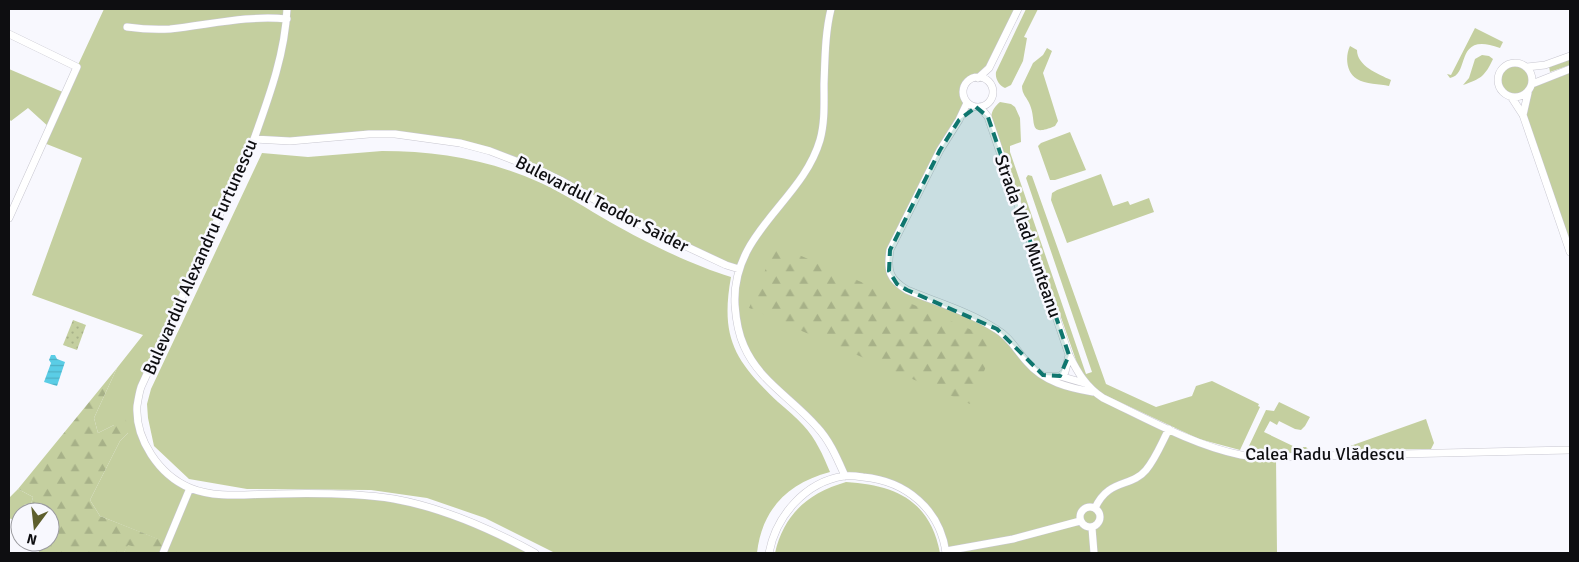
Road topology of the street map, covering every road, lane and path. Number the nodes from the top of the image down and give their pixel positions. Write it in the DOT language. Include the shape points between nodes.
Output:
graph roads {
  1 [pos="287,9"];
  2 [pos="832,9"];
  3 [pos="1018,9"];
  4 [pos="287,19"];
  5 [pos="127,27"];
  6 [pos="9,34"];
  7 [pos="1570,56"];
  8 [pos="1527,67"];
  9 [pos="989,68"];
  10 [pos="1570,69"];
  11 [pos="978,78"];
  12 [pos="989,83"];
  13 [pos="1532,84"];
  14 [pos="1528,93"];
  15 [pos="1512,98"];
  16 [pos="967,103"];
  17 [pos="981,106"];
  18 [pos="1523,115"];
  19 [pos="960,120"];
  20 [pos="254,139"];
  21 [pos="9,218"];
  22 [pos="1570,252"];
  23 [pos="739,269"];
  24 [pos="1069,355"];
  25 [pos="1077,371"];
  26 [pos="1043,375"];
  27 [pos="1060,376"];
  28 [pos="1074,379"];
  29 [pos="1084,383"];
  30 [pos="1061,385"];
  31 [pos="1093,392"];
  32 [pos="1170,429"];
  33 [pos="1570,450"];
  34 [pos="845,476"];
  35 [pos="190,488"];
  36 [pos="1095,508"];
  37 [pos="1080,521"];
  38 [pos="1092,528"];
  39 [pos="946,552"];
  40 [pos="163,553"];
  41 [pos="535,553"];
  42 [pos="769,553"];
  43 [pos="1094,553"];
  1 -- 4 [label="street, Bulevardul Alexandru Furtunescu"];
  2 -- 23 [label="street" via="826,37 823,127 815,153 796,184 757,233"];
  3 -- 9 [label="street"];
  4 -- 5 [label="street" via="248,18 150,30"];
  4 -- 20 [label="street, Bulevardul Alexandru Furtunescu" via="268,103"];
  6 -- 21 [label="street" via="77,67"];
  7 -- 8 [label="street"];
  8 -- 13 [label="street" via="1532,74"];
  8 -- 15 [label="street" via="1511,63 1498,75 1501,91"];
  9 -- 11 [label="street"];
  9 -- 12 [label="street"];
  10 -- 13 [label="street"];
  11 -- 12 [label="street"];
  11 -- 16 [label="street" via="964,86 963,95"];
  12 -- 17 [label="street" via="991,99"];
  13 -- 14 [label="street"];
  14 -- 15 [label="street"];
  14 -- 18 [label="street"];
  15 -- 18 [label="street"];
  16 -- 17 [label="street"];
  16 -- 19 [label="street, Calea Radu Vlădescu"];
  17 -- 19 [label="street, Calea Radu Vlădescu"];
  17 -- 24 [label="street, Strada Vlad Munteanu" via="988,117"];
  18 -- 22 [label="street"];
  19 -- 26 [label="street, Calea Radu Vlădescu" via="940,150 890,250 889,271 897,284 907,290 997,329 1028,364"];
  20 -- 23 [label="street, Bulevardul Teodor Saider" via="290,141 396,134 460,143 490,151 537,169 632,221"];
  20 -- 35 [label="street, Bulevardul Alexandru Furtunescu" via="140,387 138,418 152,457"];
  23 -- 34 [label="street" via="736,310 747,353 766,378 816,426 832,447"];
  24 -- 25 [label="street, Calea Radu Vlădescu"];
  24 -- 27 [label="street" via="1065,372"];
  25 -- 28 [label="street"];
  25 -- 29 [label="street, Calea Radu Vlădescu"];
  26 -- 27 [label="street, Calea Radu Vlădescu"];
  26 -- 30 [label="street, Calea Radu Vlădescu"];
  27 -- 28 [label="street, Calea Radu Vlădescu"];
  28 -- 29 [label="street, Calea Radu Vlădescu"];
  28 -- 30 [label="street"];
  29 -- 31 [label="street, Calea Radu Vlădescu"];
  30 -- 31 [label="street, Calea Radu Vlădescu"];
  31 -- 32 [label="street, Calea Radu Vlădescu"];
  32 -- 33 [label="street, Calea Radu Vlădescu" via="1214,448 1259,457"];
  32 -- 36 [label="street" via="1146,471 1111,488"];
  34 -- 39 [label="street" via="876,478 908,491 934,519"];
  34 -- 42 [label="street" via="817,486 793,504 777,526"];
  35 -- 40 [label="street"];
  35 -- 41 [label="street" via="225,495 357,495 417,504 479,525"];
  36 -- 37 [label="street" via="1082,510"];
  36 -- 38 [label="street" via="1100,518"];
  37 -- 38 [label="street"];
  37 -- 39 [label="street"];
  38 -- 43 [label="street"];
}
